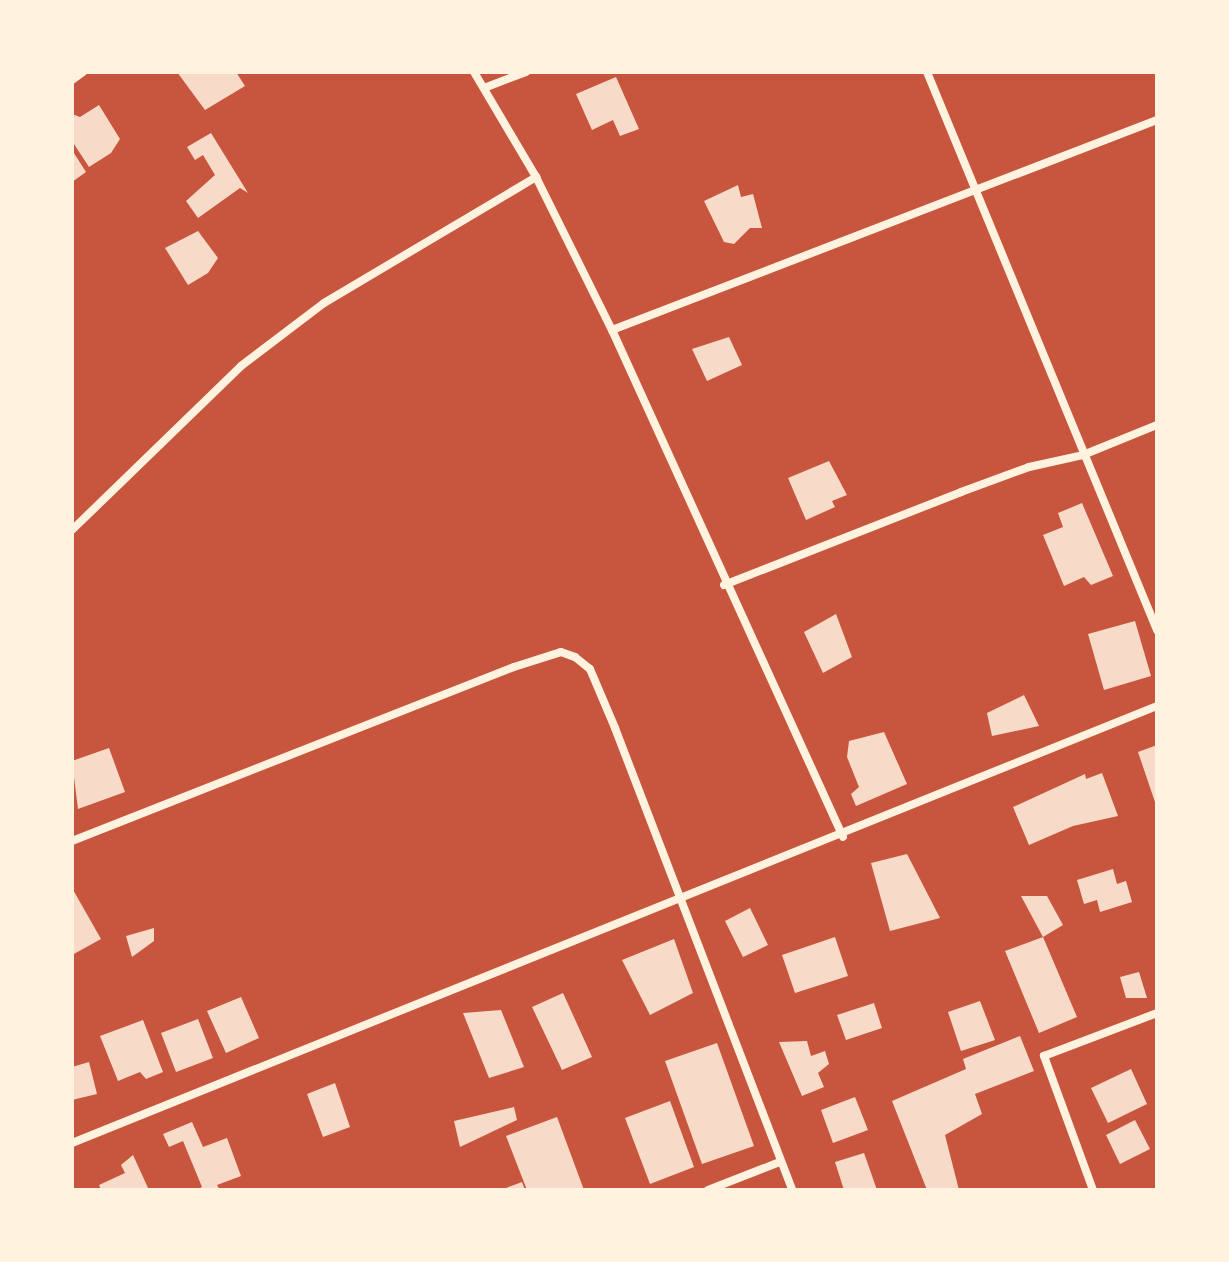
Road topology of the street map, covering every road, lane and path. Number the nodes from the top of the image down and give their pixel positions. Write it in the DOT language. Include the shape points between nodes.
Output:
graph roads {
  1 [pos="83,72"];
  2 [pos="474,72"];
  3 [pos="526,72"];
  4 [pos="927,72"];
  5 [pos="72,80"];
  6 [pos="484,88"];
  7 [pos="1157,120"];
  8 [pos="536,177"];
  9 [pos="978,191"];
  10 [pos="612,330"];
  11 [pos="1157,425"];
  12 [pos="1083,455"];
  13 [pos="72,530"];
  14 [pos="724,585"];
  15 [pos="1157,630"];
  16 [pos="1157,706"];
  17 [pos="843,837"];
  18 [pos="72,841"];
  19 [pos="682,898"];
  20 [pos="1157,1013"];
  21 [pos="72,1143"];
  22 [pos="780,1162"];
  23 [pos="708,1190"];
  24 [pos="792,1190"];
  25 [pos="1093,1190"];
  1 -- 5 [label="street"];
  2 -- 6 [label="street"];
  3 -- 6 [label="street"];
  4 -- 9 [label="street"];
  6 -- 8 [label="street"];
  7 -- 9 [label="street"];
  8 -- 10 [label="street"];
  8 -- 13 [label="street" via="324,303 241,366"];
  9 -- 10 [label="street"];
  9 -- 12 [label="street"];
  10 -- 14 [label="street"];
  11 -- 12 [label="street"];
  12 -- 14 [label="street" via="1029,467"];
  12 -- 15 [label="street"];
  14 -- 17 [label="street"];
  16 -- 17 [label="street"];
  17 -- 19 [label="street"];
  18 -- 19 [label="street" via="561,652 590,669"];
  19 -- 21 [label="street"];
  19 -- 22 [label="street"];
  20 -- 25 [label="street" via="1044,1056"];
  22 -- 23 [label="street"];
  22 -- 24 [label="street"];
}
